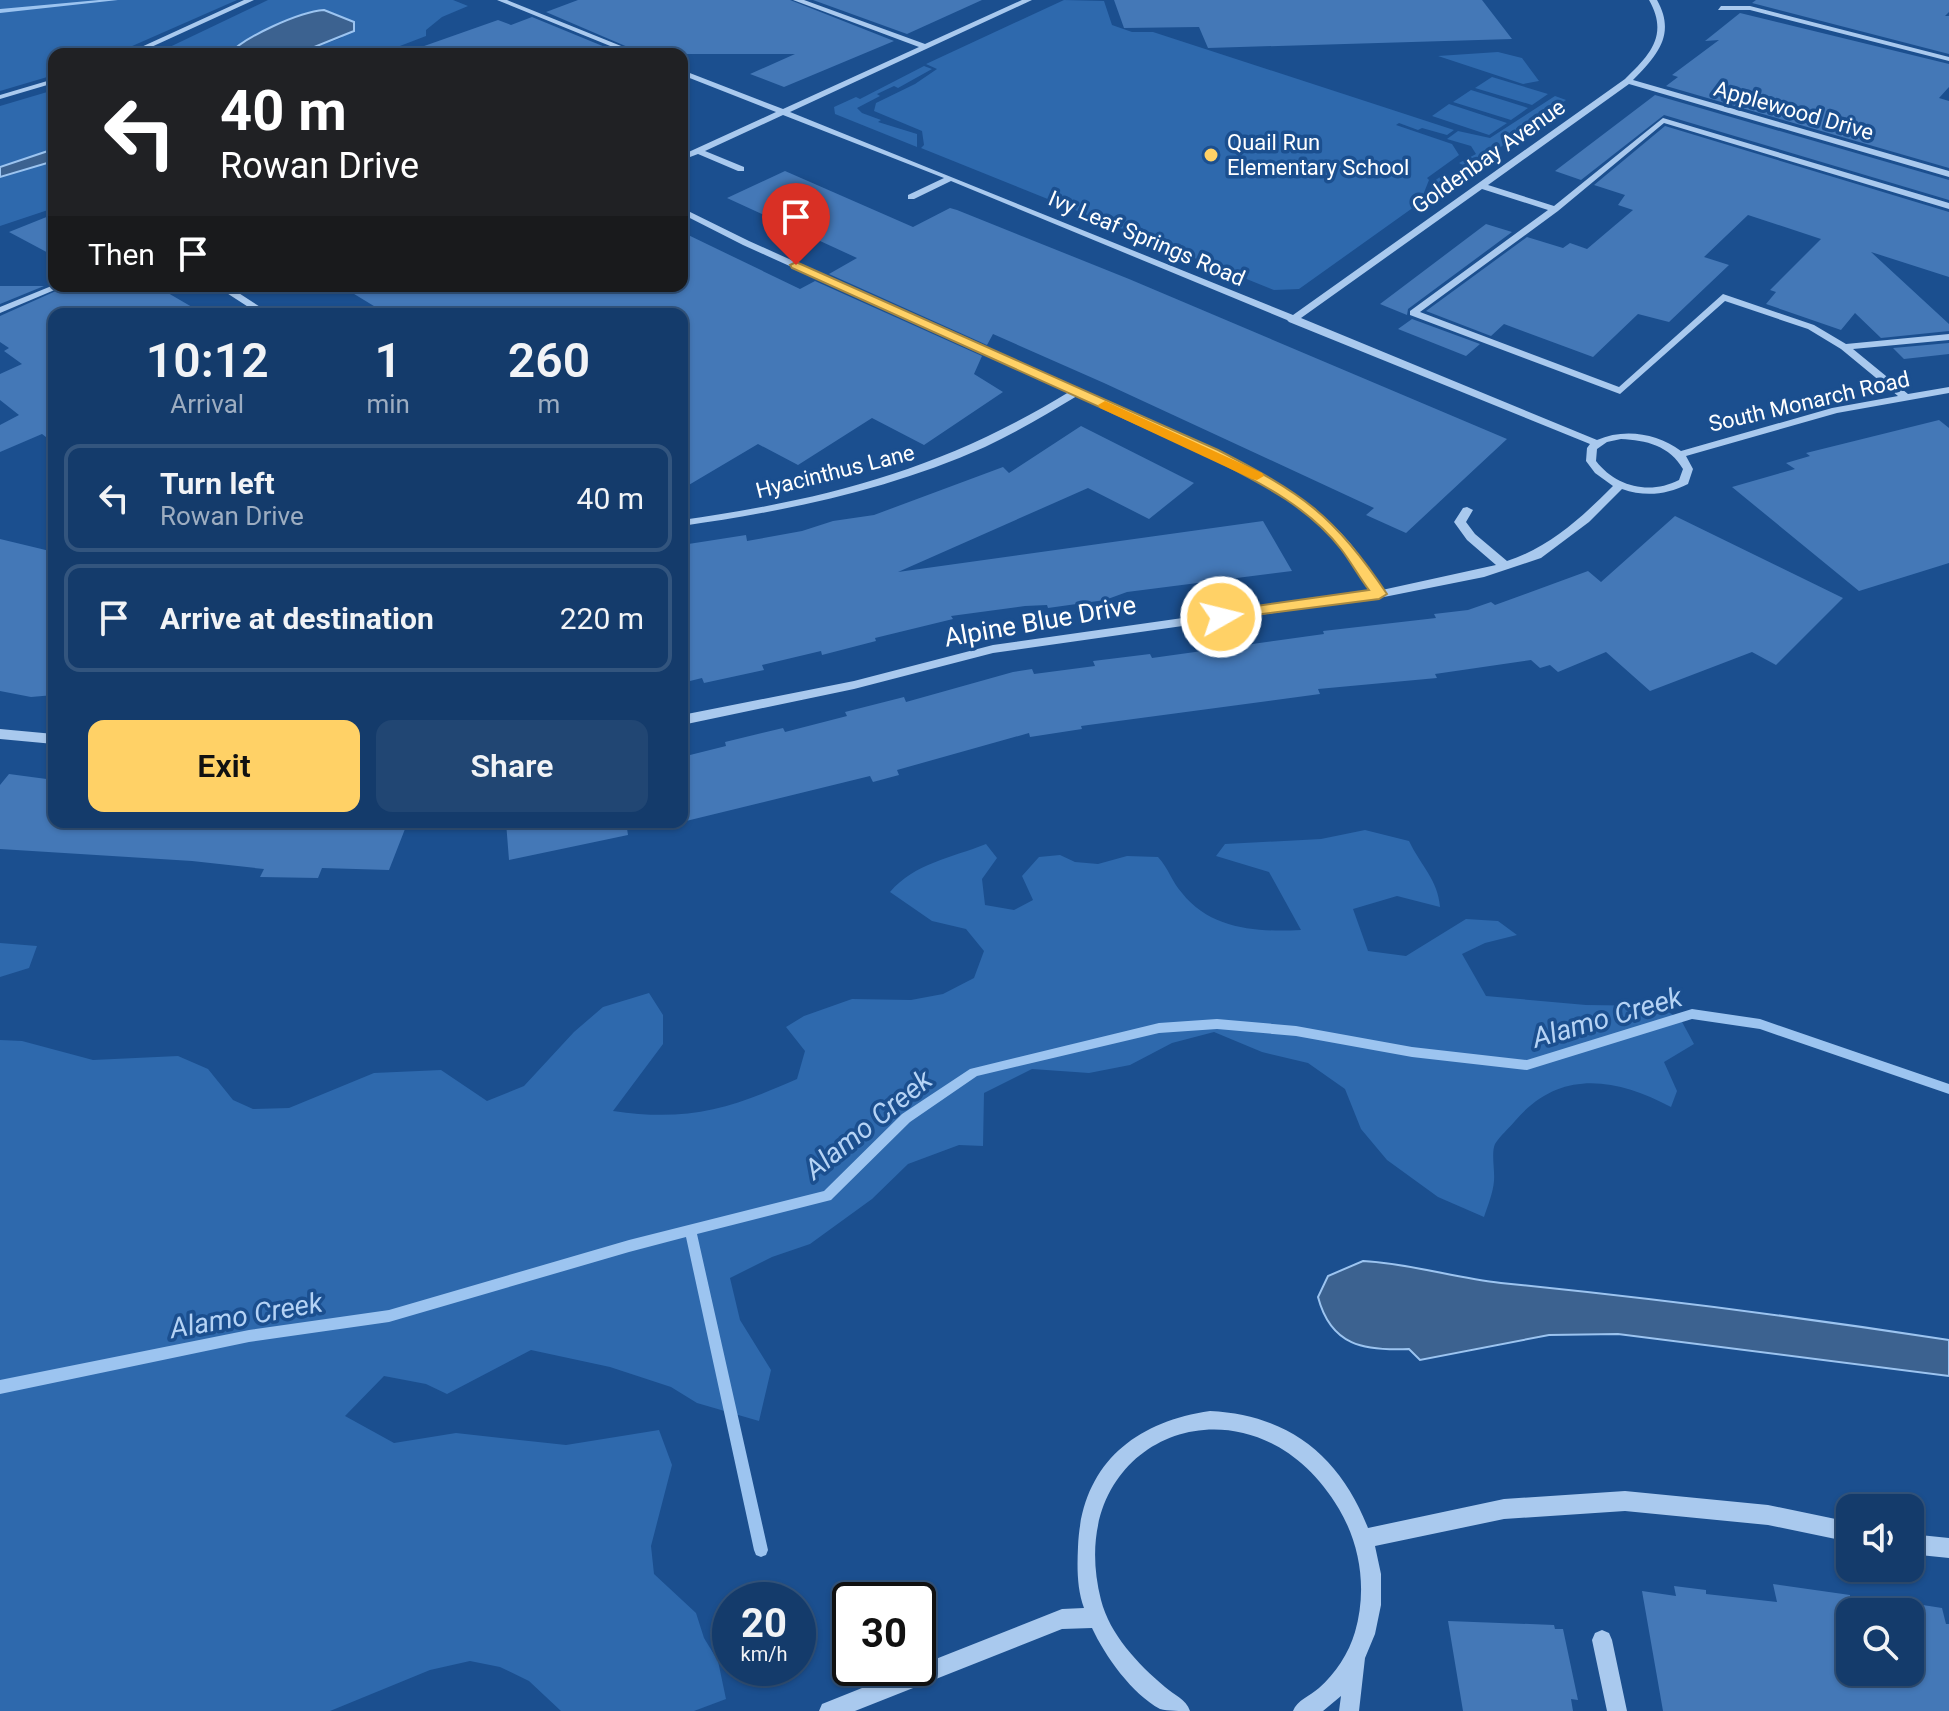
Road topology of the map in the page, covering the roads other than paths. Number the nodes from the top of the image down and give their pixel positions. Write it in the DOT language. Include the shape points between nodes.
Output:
graph roads {
  1 [pos="250,0"];
  2 [pos="501,0"];
  3 [pos="797,0"];
  4 [pos="1028,0"];
  5 [pos="1653,0"];
  6 [pos="1721,8"];
  7 [pos="925,47"];
  8 [pos="143,48"];
  9 [pos="622,48"];
  10 [pos="1949,59"];
  11 [pos="688,74"];
  12 [pos="1628,81"];
  13 [pos="48,83"];
  14 [pos="0,97"];
  15 [pos="782,112"];
  16 [pos="698,151"];
  17 [pos="688,155"];
  18 [pos="741,169"];
  19 [pos="1949,174"];
  20 [pos="951,178"];
  21 [pos="1480,185"];
  22 [pos="911,197"];
  23 [pos="1949,206"];
  24 [pos="1555,209"];
  25 [pos="688,214"];
  26 [pos="48,290"];
  27 [pos="231,292"];
  28 [pos="256,308"];
  29 [pos="0,310"];
  30 [pos="1292,320"];
  31 [pos="1949,337"];
  32 [pos="1844,347"];
  33 [pos="1949,390"];
  34 [pos="1076,392"];
  35 [pos="1905,397"];
  36 [pos="1596,443"];
  37 [pos="1679,455"];
  38 [pos="1620,485"];
  39 [pos="1467,510"];
  40 [pos="688,522"];
  41 [pos="1506,567"];
  42 [pos="1379,594"];
  43 [pos="688,719"];
  44 [pos="0,734"];
  45 [pos="48,738"];
  46 [pos="1836,1529"];
  47 [pos="1364,1539"];
  48 [pos="1924,1545"];
  49 [pos="1949,1548"];
  50 [pos="1097,1618"];
  51 [pos="1602,1640"];
  52 [pos="1356,1660"];
  53 [pos="829,1711"];
  54 [pos="1180,1711"];
  55 [pos="1303,1711"];
  56 [pos="1349,1711"];
  57 [pos="1617,1711"];
  1 -- 8 [label="street"];
  2 -- 9 [label="street"];
  3 -- 7 [label="street"];
  4 -- 7 [label="street"];
  5 -- 12 [label="street, Goldenbay Avenue" via="1663,22 1662,36 1650,60"];
  6 -- 10 [label="street" via="1750,8"];
  7 -- 15 [label="street"];
  11 -- 15 [label="street, Ivy Leaf Springs Road"];
  12 -- 19 [label="street, Applewood Drive"];
  12 -- 21 [label="street, Goldenbay Avenue"];
  13 -- 14 [label="street"];
  15 -- 16 [label="street"];
  15 -- 20 [label="street, Ivy Leaf Springs Road"];
  16 -- 17 [label="street"];
  16 -- 18 [label="street"];
  20 -- 22 [label="street"];
  20 -- 30 [label="street, Ivy Leaf Springs Road"];
  21 -- 24 [label="street"];
  21 -- 30 [label="street, Goldenbay Avenue"];
  23 -- 24 [label="street" via="1663,120"];
  24 -- 32 [label="street" via="1413,313 1620,391 1723,297 1811,327"];
  25 -- 34 [label="street"];
  26 -- 29 [label="street"];
  27 -- 28 [label="street"];
  30 -- 36 [label="street, Ivy Leaf Springs Road"];
  31 -- 32 [label="street"];
  32 -- 35 [label="street"];
  33 -- 35 [label="street, South Monarch Road"];
  34 -- 40 [label="street, Hyacinthus Lane" via="916,473 800,504"];
  34 -- 42 [label="street" via="1280,488 1345,544"];
  35 -- 37 [label="street, South Monarch Road" via="1836,410"];
  36 -- 37 [label="street, South Monarch Road" via="1631,436"];
  36 -- 38 [label="street" via="1591,461"];
  37 -- 38 [label="street, South Monarch Road" via="1688,469 1677,486 1645,491"];
  38 -- 41 [label="street, Alpine Blue Drive" via="1585,520 1537,555"];
  39 -- 41 [label="street" via="1460,522"];
  41 -- 42 [label="street, Alpine Blue Drive"];
  42 -- 43 [label="street, Alpine Blue Drive" via="993,649 854,685"];
  44 -- 45 [label="street"];
  46 -- 47 [label="street" via="1768,1515 1625,1501 1504,1509"];
  47 -- 50 [label="street" via="1341,1492 1308,1455 1267,1429 1222,1418 1178,1422 1139,1442 1109,1474 1090,1516 1086,1566"];
  47 -- 52 [label="street" via="1372,1580 1369,1622"];
  48 -- 49 [label="street"];
  50 -- 53 [label="street" via="1062,1619"];
  50 -- 54 [label="street" via="1118,1657 1147,1690"];
  51 -- 57 [label="street"];
  52 -- 55 [label="street" via="1324,1700"];
  52 -- 56 [label="street"];
}
